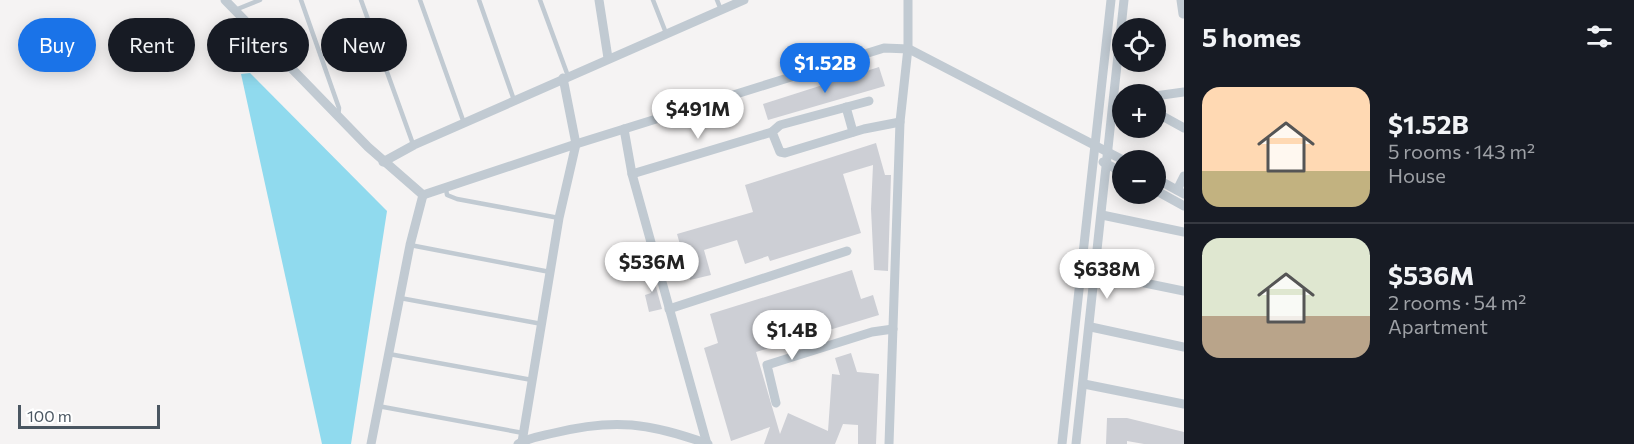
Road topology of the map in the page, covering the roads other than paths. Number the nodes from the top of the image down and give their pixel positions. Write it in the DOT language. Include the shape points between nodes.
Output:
graph roads {
  1 [pos="225,0"];
  2 [pos="260,0"];
  3 [pos="301,0"];
  4 [pos="361,0"];
  5 [pos="420,0"];
  6 [pos="479,0"];
  7 [pos="540,0"];
  8 [pos="599,0"];
  9 [pos="653,0"];
  10 [pos="717,0"];
  11 [pos="744,0"];
  12 [pos="908,0"];
  13 [pos="1111,0"];
  14 [pos="1124,0"];
  15 [pos="1181,0"];
  16 [pos="233,10"];
  17 [pos="721,10"];
  18 [pos="1183,14"];
  19 [pos="666,33"];
  20 [pos="908,48"];
  21 [pos="608,58"];
  22 [pos="565,77"];
  23 [pos="1118,84"];
  24 [pos="1184,93"];
  25 [pos="1166,95"];
  26 [pos="514,100"];
  27 [pos="869,101"];
  28 [pos="846,107"];
  29 [pos="338,117"];
  30 [pos="1166,118"];
  31 [pos="900,122"];
  32 [pos="464,123"];
  33 [pos="1112,126"];
  34 [pos="1184,128"];
  35 [pos="624,129"];
  36 [pos="772,132"];
  37 [pos="853,132"];
  38 [pos="1085,142"];
  39 [pos="576,144"];
  40 [pos="414,145"];
  41 [pos="1096,145"];
  42 [pos="1107,152"];
  43 [pos="1112,154"];
  44 [pos="1094,156"];
  45 [pos="383,162"];
  46 [pos="1106,163"];
  47 [pos="1112,166"];
  48 [pos="632,174"];
  49 [pos="1184,176"];
  50 [pos="1166,184"];
  51 [pos="446,189"];
  52 [pos="1180,192"];
  53 [pos="423,195"];
  54 [pos="1166,196"];
  55 [pos="1184,206"];
  56 [pos="1102,215"];
  57 [pos="560,218"];
  58 [pos="1184,232"];
  59 [pos="410,244"];
  60 [pos="847,251"];
  61 [pos="550,272"];
  62 [pos="1096,273"];
  63 [pos="1184,291"];
  64 [pos="399,298"];
  65 [pos="669,309"];
  66 [pos="542,324"];
  67 [pos="1091,327"];
  68 [pos="893,329"];
  69 [pos="1184,347"];
  70 [pos="389,354"];
  71 [pos="532,380"];
  72 [pos="1084,384"];
  73 [pos="776,403"];
  74 [pos="1184,404"];
  75 [pos="378,406"];
  76 [pos="521,440"];
  77 [pos="1078,442"];
  78 [pos="371,444"];
  79 [pos="708,444"];
  80 [pos="889,444"];
  81 [pos="1062,444"];
  1 -- 16 [label="street"];
  2 -- 16 [label="lane"];
  3 -- 29 [label="lane" via="339,108"];
  4 -- 40 [label="lane"];
  5 -- 32 [label="lane"];
  6 -- 26 [label="lane"];
  7 -- 22 [label="lane"];
  8 -- 21 [label="street"];
  9 -- 19 [label="lane"];
  10 -- 17 [label="lane"];
  11 -- 17 [label="street"];
  12 -- 20 [label="street"];
  13 -- 41 [label="street"];
  14 -- 23 [label="street"];
  15 -- 18 [label="street"];
  16 -- 29 [label="street"];
  17 -- 19 [label="street"];
  19 -- 21 [label="street"];
  20 -- 31 [label="street"];
  20 -- 35 [label="street" via="884,48"];
  20 -- 38 [label="street"];
  21 -- 22 [label="street"];
  22 -- 26 [label="street"];
  22 -- 39 [label="street"];
  24 -- 25 [label="street"];
  26 -- 32 [label="street"];
  27 -- 28 [label="street"];
  28 -- 36 [label="street" via="780,125"];
  28 -- 37 [label="street"];
  29 -- 45 [label="street"];
  30 -- 34 [label="street"];
  31 -- 37 [label="street"];
  31 -- 68 [label="street"];
  32 -- 40 [label="street"];
  33 -- 42 [label="street"];
  35 -- 39 [label="street"];
  35 -- 48 [label="street"];
  36 -- 37 [label="street" via="780,152 785,153"];
  36 -- 48 [label="street"];
  38 -- 41 [label="street"];
  38 -- 44 [label="street"];
  39 -- 51 [label="street"];
  39 -- 57 [label="street"];
  40 -- 45 [label="street"];
  41 -- 42 [label="street"];
  41 -- 44 [label="street"];
  42 -- 43 [label="street"];
  42 -- 46 [label="street"];
  44 -- 46 [label="street"];
  44 -- 81 [label="street"];
  45 -- 53 [label="street"];
  46 -- 47 [label="street"];
  46 -- 56 [label="street"];
  48 -- 65 [label="street"];
  49 -- 52 [label="street"];
  50 -- 52 [label="street"];
  51 -- 53 [label="street"];
  51 -- 57 [label="lane" via="447,195 457,199"];
  53 -- 59 [label="street"];
  54 -- 55 [label="street"];
  56 -- 58 [label="street"];
  56 -- 62 [label="street"];
  57 -- 61 [label="street"];
  59 -- 61 [label="lane"];
  59 -- 64 [label="street"];
  60 -- 65 [label="street"];
  61 -- 66 [label="street"];
  62 -- 63 [label="street"];
  62 -- 67 [label="street"];
  64 -- 66 [label="lane"];
  64 -- 70 [label="street"];
  65 -- 79 [label="street"];
  66 -- 71 [label="street"];
  67 -- 69 [label="street"];
  67 -- 72 [label="street"];
  68 -- 73 [label="street" via="767,365"];
  68 -- 80 [label="street"];
  70 -- 71 [label="lane"];
  70 -- 75 [label="street"];
  71 -- 76 [label="street"];
  72 -- 74 [label="street"];
  72 -- 77 [label="street"];
  75 -- 76 [label="lane"];
  75 -- 78 [label="street"];
  76 -- 79 [label="street" via="577,427 632,424 662,428"];
}
